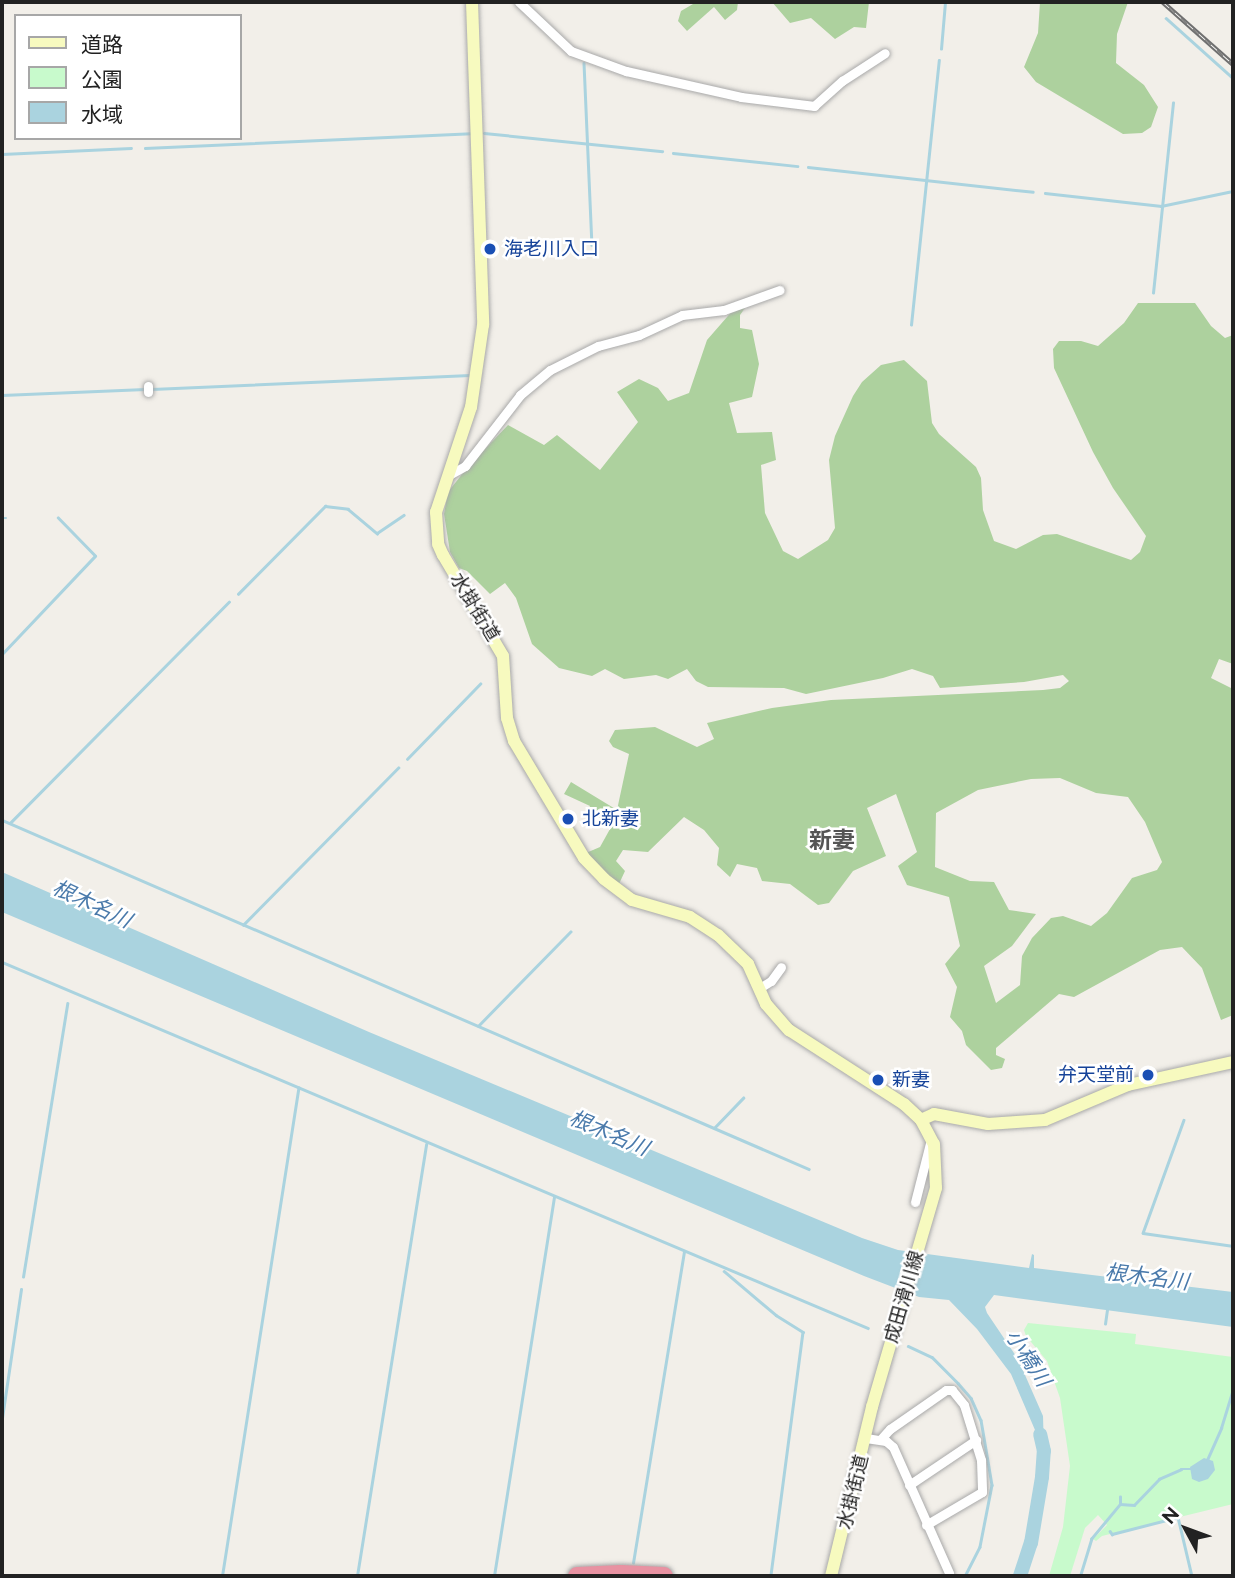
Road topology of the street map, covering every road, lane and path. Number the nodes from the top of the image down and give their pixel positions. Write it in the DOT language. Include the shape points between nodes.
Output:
graph roads {
  1 [pos="472,2"];
  2 [pos="519,2"];
  3 [pos="885,53"];
  4 [pos="780,290"];
  5 [pos="447,476"];
  6 [pos="781,967"];
  7 [pos="758,989"];
  8 [pos="1233,1062"];
  9 [pos="921,1120"];
  10 [pos="932,1138"];
  11 [pos="936,1188"];
  12 [pos="915,1202"];
  13 [pos="872,1407"];
  14 [pos="866,1438"];
  15 [pos="880,1440"];
  16 [pos="976,1440"];
  17 [pos="909,1485"];
  18 [pos="926,1525"];
  19 [pos="949,1573"];
  20 [pos="577,1576"];
  21 [pos="664,1576"];
  22 [pos="831,1576"];
  1 -- 5 [label="main road, 水掛街道" via="483,325 471,407"];
  2 -- 3 [label="street" via="571,51 626,71 741,97 814,106 842,80"];
  4 -- 5 [label="street" via="724,310 682,316 598,346 551,370 520,396 465,466"];
  5 -- 7 [label="main road, 水掛街道" via="436,512 439,544 500,648 506,668 510,729 523,759 584,858 604,879 632,900 690,917 718,934 748,964"];
  6 -- 7 [label="street"];
  7 -- 9 [label="main road, 水掛街道" via="789,1030 904,1104"];
  8 -- 9 [label="main road" via="1128,1085 1045,1121 988,1124 934,1114"];
  9 -- 10 [label="main road, 水掛街道"];
  10 -- 11 [label="main road, 水掛街道"];
  10 -- 12 [label="street"];
  11 -- 13 [label="main road, 成田滑川線"];
  13 -- 14 [label="main road, 水掛街道"];
  14 -- 15 [label="street"];
  14 -- 22 [label="main road, 水掛街道"];
  15 -- 16 [label="street" via="949,1390 964,1405"];
  15 -- 17 [label="street" via="893,1447"];
  16 -- 17 [label="street"];
  16 -- 18 [label="street" via="984,1475 982,1492"];
  17 -- 18 [label="street"];
  18 -- 19 [label="street"];
  20 -- 21 [label="highway"];
}
